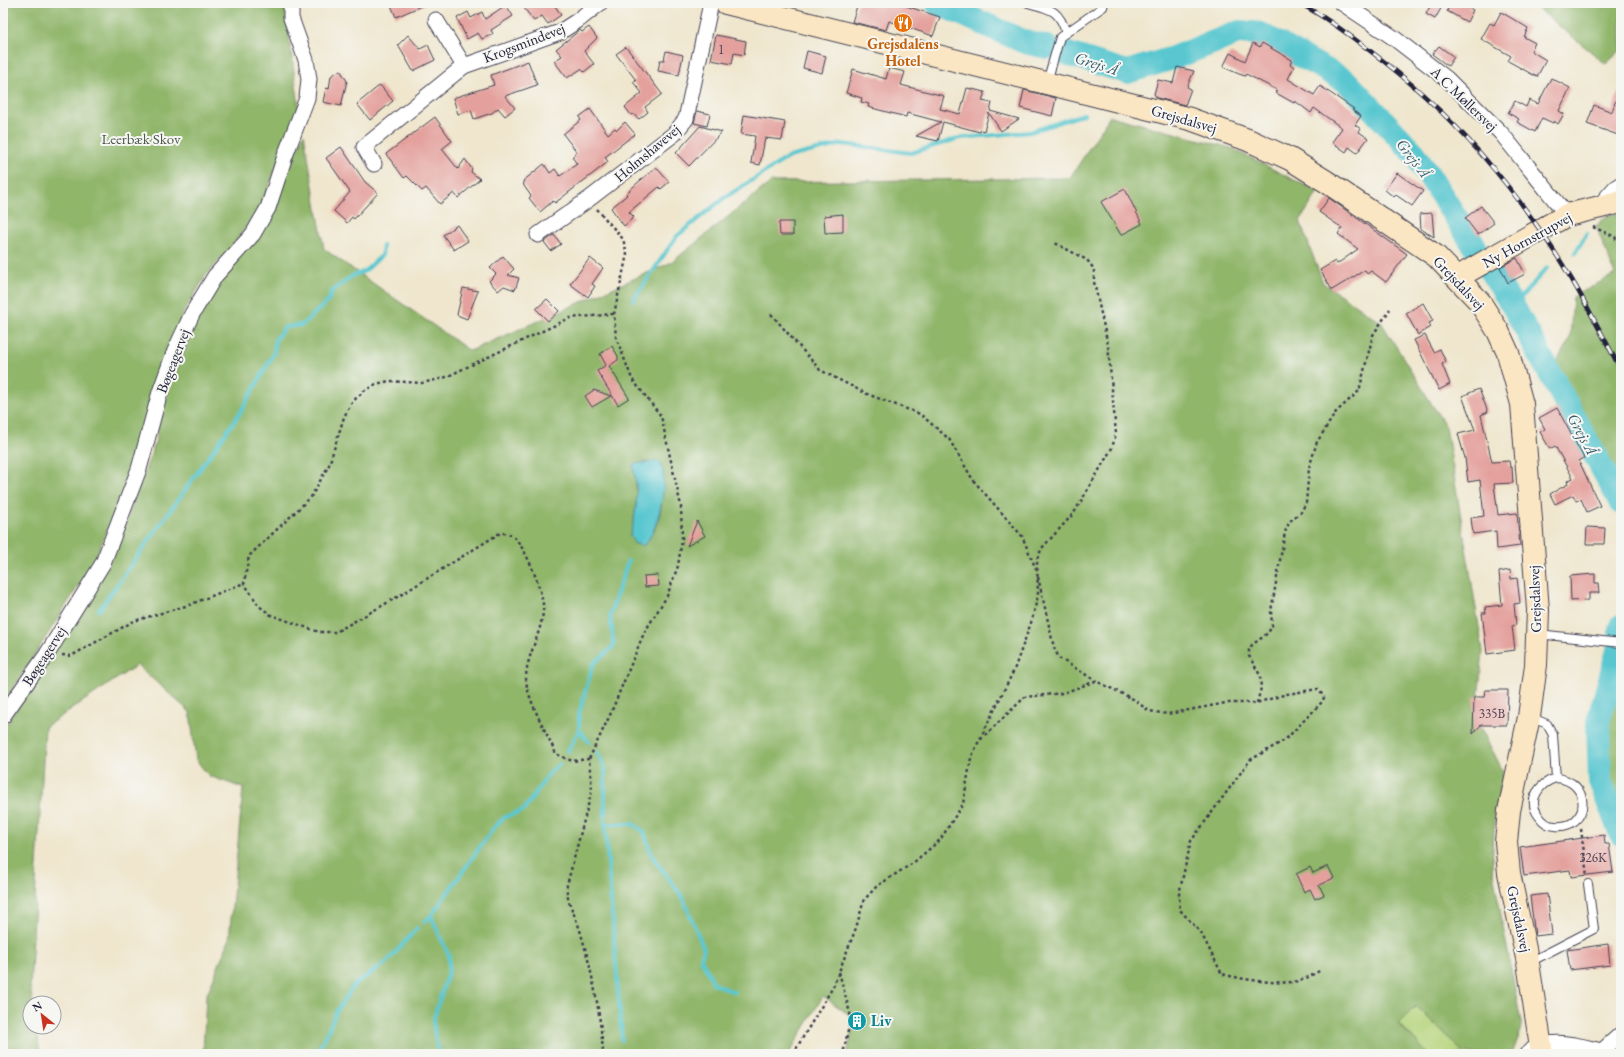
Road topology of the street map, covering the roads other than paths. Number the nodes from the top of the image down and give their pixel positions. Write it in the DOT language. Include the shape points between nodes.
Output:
graph roads {
  1 [pos="291,3"];
  2 [pos="600,3"];
  3 [pos="711,3"];
  4 [pos="726,3"];
  5 [pos="1028,3"];
  6 [pos="1104,3"];
  7 [pos="1342,3"];
  8 [pos="436,20"];
  9 [pos="1066,33"];
  10 [pos="464,66"];
  11 [pos="1046,83"];
  12 [pos="374,164"];
  13 [pos="1621,184"];
  14 [pos="1611,204"];
  15 [pos="1567,215"];
  16 [pos="538,235"];
  17 [pos="1466,273"];
  18 [pos="1537,634"];
  19 [pos="1621,642"];
  20 [pos="3,716"];
  21 [pos="1529,717"];
  22 [pos="1556,778"];
  23 [pos="1588,884"];
  24 [pos="1528,963"];
  25 [pos="1621,1034"];
  26 [pos="1537,1051"];
  27 [pos="1603,1052"];
  1 -- 20 [label="street, Bøgeagervej" via="291,18 306,60 309,79 307,98 268,208 253,234 215,276 192,314 160,392 139,469 106,556 47,654"];
  2 -- 10 [label="street, Krogsmindevej" via="560,32"];
  3 -- 16 [label="street, Holmshavevej" via="686,119 674,134 590,199"];
  4 -- 11 [label="street, Grejsdalsvej"];
  5 -- 9 [label="lane" via="1052,9 1062,18"];
  6 -- 9 [label="lane"];
  7 -- 15 [label="street, A C Møllersvej" via="1447,78 1501,133"];
  8 -- 10 [label="street, Krogsmindevej"];
  9 -- 11 [label="lane" via="1060,38"];
  10 -- 12 [label="street, Krogsmindevej" via="364,147"];
  11 -- 17 [label="street, Grejsdalsvej" via="1190,119 1248,140 1290,159 1436,256"];
  13 -- 14 [label="street" via="1615,188"];
  14 -- 15 [label="street, Ny Hornstrupvej"];
  15 -- 17 [label="street, Ny Hornstrupvej"];
  17 -- 18 [label="street, Grejsdalsvej" via="1508,353 1522,404 1538,610"];
  18 -- 19 [label="lane"];
  18 -- 21 [label="street, Grejsdalsvej"];
  21 -- 22 [label="lane" via="1547,724 1554,735"];
  21 -- 24 [label="street, Grejsdalsvej" via="1509,811 1506,842 1509,873"];
  22 -- 22 [label="lane" via="1539,787 1534,806 1543,822 1561,827 1578,818 1583,800 1574,783"];
  23 -- 24 [label="lane" via="1594,929"];
  24 -- 26 [label="street, Grejsdalsvej"];
  25 -- 27 [label="street"];
  26 -- 27 [label="street" via="1563,1042"];
}
